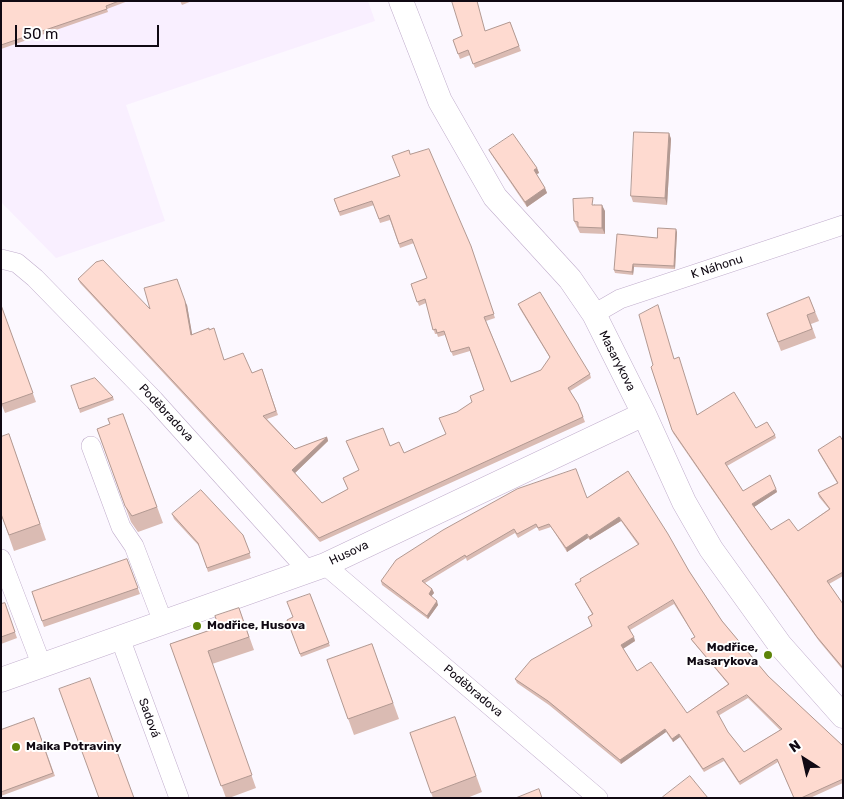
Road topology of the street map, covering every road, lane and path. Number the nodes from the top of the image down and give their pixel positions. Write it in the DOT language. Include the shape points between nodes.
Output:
graph roads {
  1 [pos="401,1"];
  2 [pos="843,225"];
  3 [pos="9,261"];
  4 [pos="594,314"];
  5 [pos="644,414"];
  6 [pos="91,446"];
  7 [pos="1,559"];
  8 [pos="316,568"];
  9 [pos="163,622"];
  10 [pos="120,638"];
  11 [pos="42,666"];
  12 [pos="1,680"];
  13 [pos="843,716"];
  14 [pos="179,798"];
  15 [pos="598,798"];
  1 -- 4 [label="street, Masarykova" via="440,101 495,197 570,279"];
  2 -- 4 [label="street, K Náhonu" via="620,299"];
  3 -- 8 [label="street, Poděbradova" via="35,278"];
  4 -- 5 [label="street, Masarykova"];
  5 -- 8 [label="street, Husova"];
  5 -- 13 [label="street, Masarykova" via="684,502 711,549 780,645"];
  6 -- 9 [label="street" via="121,527 134,546"];
  7 -- 11 [label="street"];
  8 -- 9 [label="street, Husova"];
  8 -- 15 [label="street, Poděbradova"];
  9 -- 10 [label="street, Husova"];
  10 -- 11 [label="street, Husova"];
  10 -- 14 [label="street, Sadová"];
  11 -- 12 [label="street, Husova"];
}
